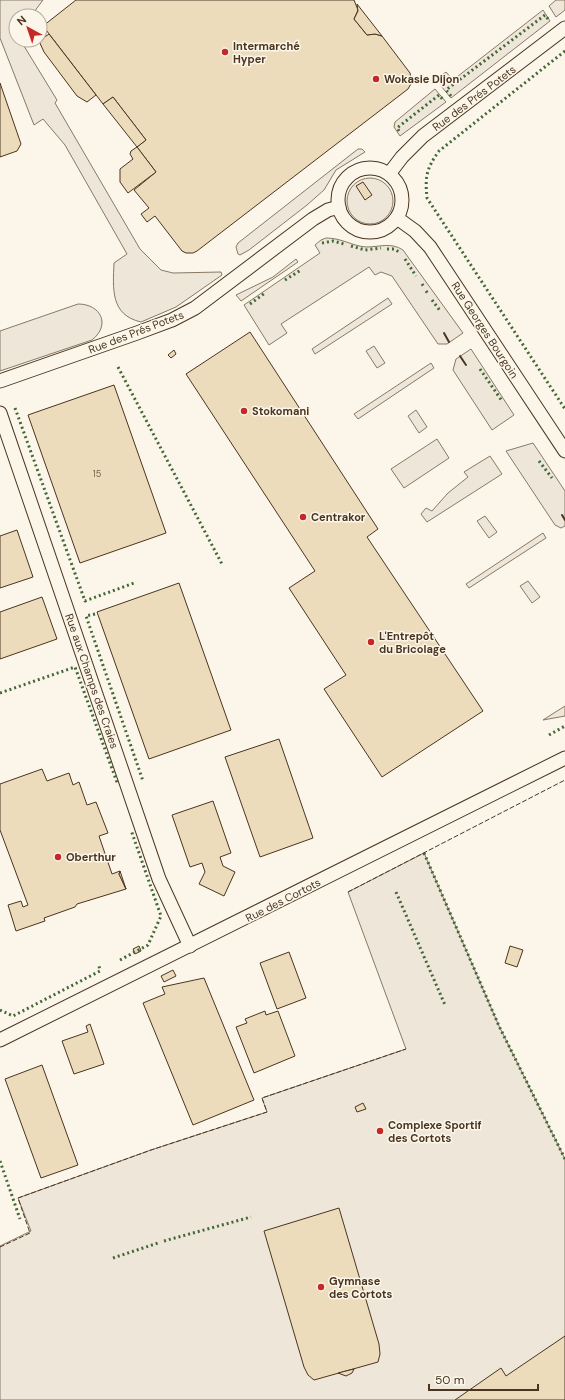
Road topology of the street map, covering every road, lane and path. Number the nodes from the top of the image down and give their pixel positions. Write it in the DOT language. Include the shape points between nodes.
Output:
graph roads {
  1 [pos="565,28"];
  2 [pos="389,174"];
  3 [pos="340,207"];
  4 [pos="397,218"];
  5 [pos="0,381"];
  6 [pos="0,413"];
  7 [pos="565,451"];
  8 [pos="565,758"];
  9 [pos="190,946"];
  10 [pos="0,1040"];
  1 -- 2 [label="street, Rue des Prés Potets" via="423,136"];
  2 -- 3 [label="street" via="370,168 351,175 344,182 340,192"];
  2 -- 4 [label="street" via="398,184 402,197"];
  3 -- 4 [label="street" via="348,223 364,231 382,229"];
  3 -- 5 [label="street, Rue des Prés Potets" via="328,210 313,219 195,308 172,320"];
  4 -- 7 [label="street, Rue Georges Bourgoin" via="415,231 430,247"];
  6 -- 9 [label="street, Rue aux Champs des Craies" via="159,879"];
  8 -- 9 [label="street, Rue des Cortots"];
  9 -- 10 [label="street, Rue des Cortots"];
}
